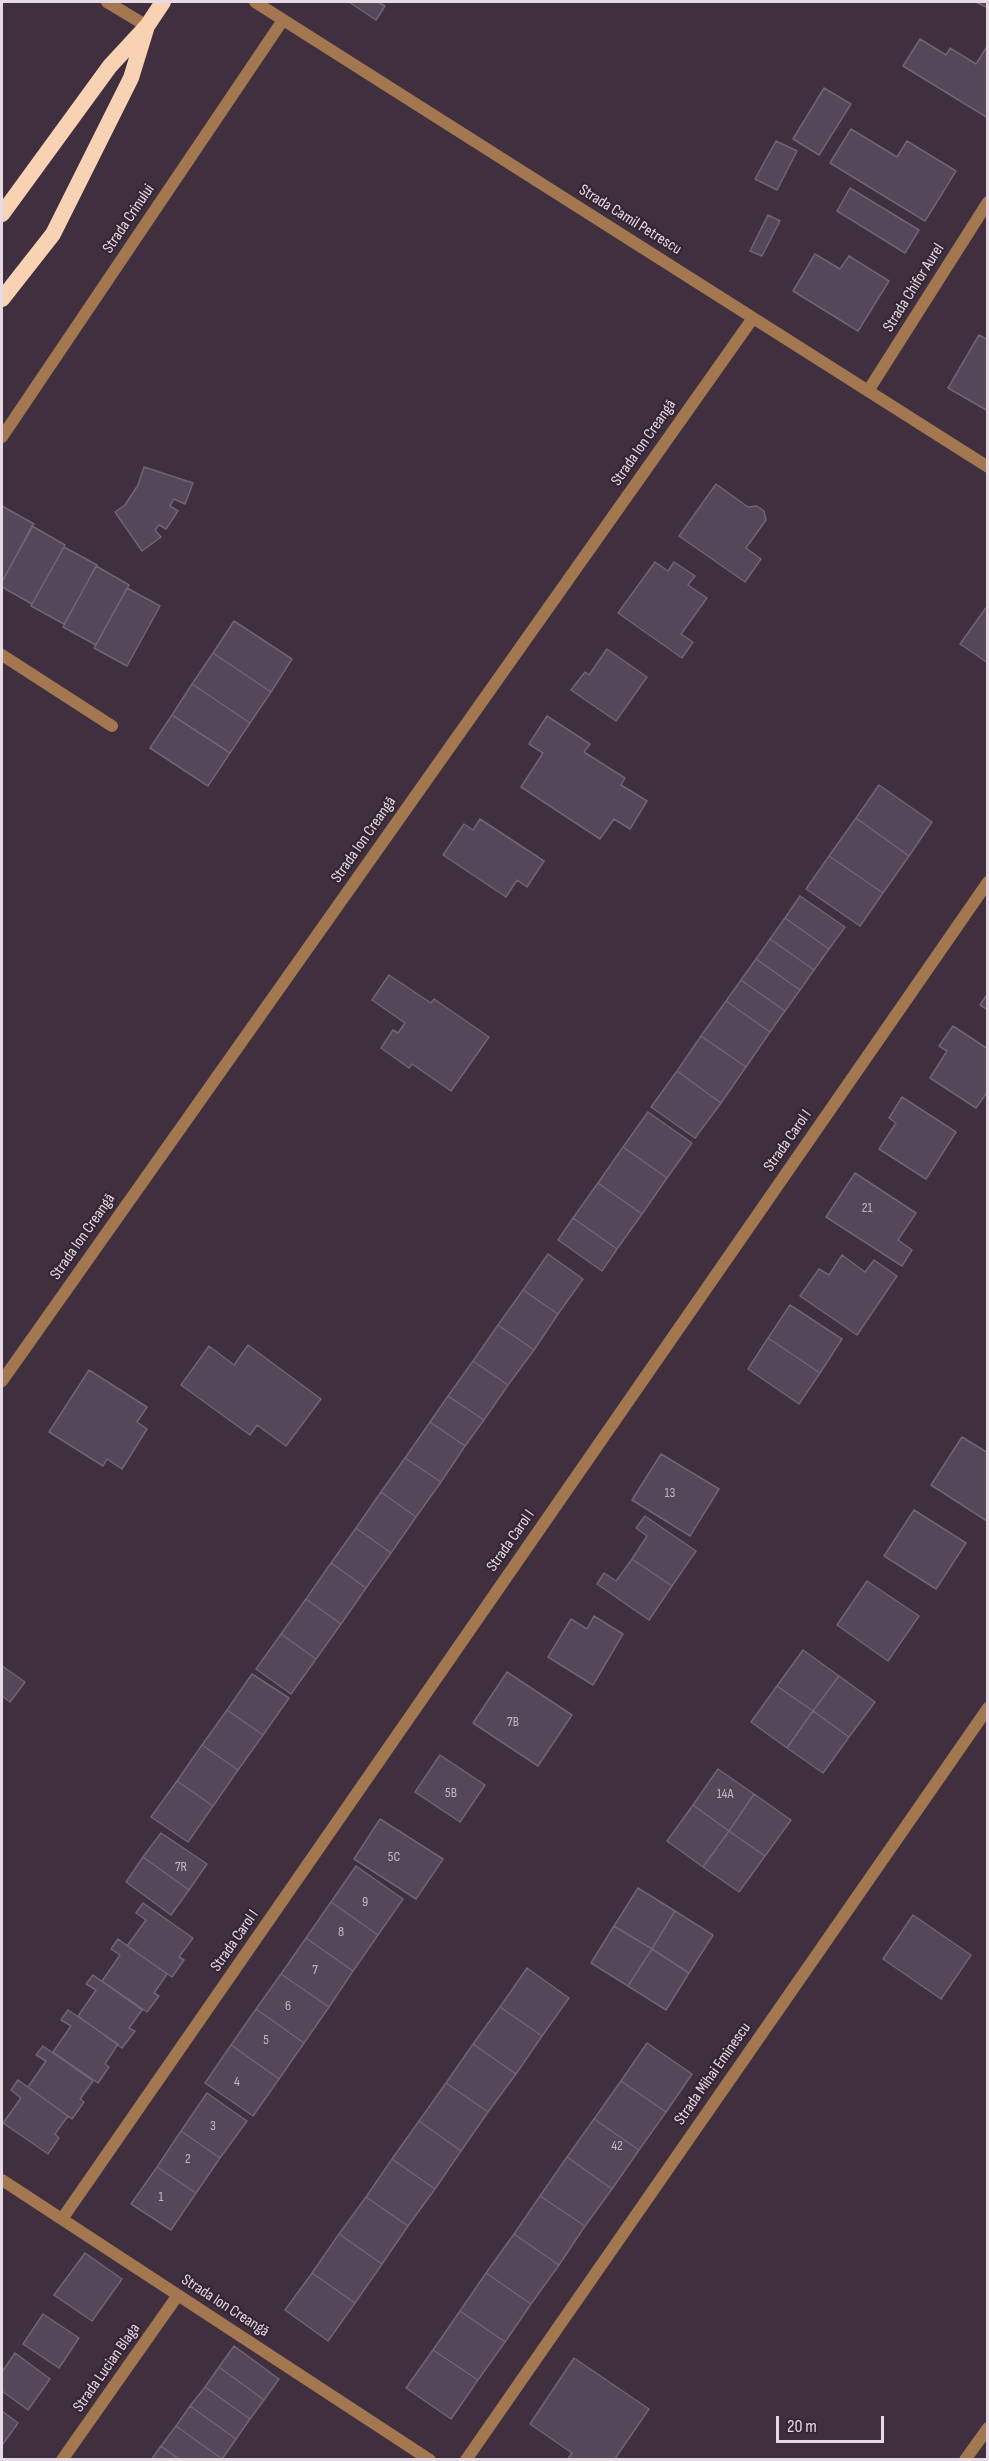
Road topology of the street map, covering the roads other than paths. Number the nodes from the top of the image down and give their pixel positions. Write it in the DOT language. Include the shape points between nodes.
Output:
graph roads {
  1 [pos="107,2"];
  2 [pos="163,2"];
  3 [pos="255,2"];
  4 [pos="283,20"];
  5 [pos="147,26"];
  6 [pos="987,202"];
  7 [pos="2,214"];
  8 [pos="2,299"];
  9 [pos="753,318"];
  10 [pos="868,391"];
  11 [pos="2,434"];
  12 [pos="987,467"];
  13 [pos="2,655"];
  14 [pos="112,726"];
  15 [pos="987,882"];
  16 [pos="2,1381"];
  17 [pos="987,1708"];
  18 [pos="2,2180"];
  19 [pos="62,2219"];
  20 [pos="178,2295"];
  21 [pos="987,2428"];
  22 [pos="62,2460"];
  23 [pos="430,2460"];
  24 [pos="466,2460"];
  25 [pos="965,2460"];
  1 -- 5 [label="street"];
  2 -- 5 [label="highway"];
  3 -- 4 [label="street, Strada Camil Petrescu"];
  4 -- 9 [label="street, Strada Camil Petrescu"];
  4 -- 11 [label="street, Strada Crinului"];
  5 -- 7 [label="highway" via="110,66"];
  5 -- 8 [label="highway" via="131,78 52,234"];
  6 -- 10 [label="street, Strada Chifor Aurel"];
  9 -- 10 [label="street, Strada Camil Petrescu"];
  9 -- 16 [label="street, Strada Ion Creangă"];
  10 -- 12 [label="street, Strada Camil Petrescu"];
  13 -- 14 [label="street"];
  15 -- 19 [label="street, Strada Carol I"];
  17 -- 24 [label="street, Strada Mihai Eminescu"];
  18 -- 19 [label="street, Strada Ion Creangă"];
  19 -- 20 [label="street, Strada Ion Creangă"];
  20 -- 22 [label="street, Strada Lucian Blaga"];
  20 -- 23 [label="street, Strada Ion Creangă"];
  21 -- 25 [label="street"];
}
